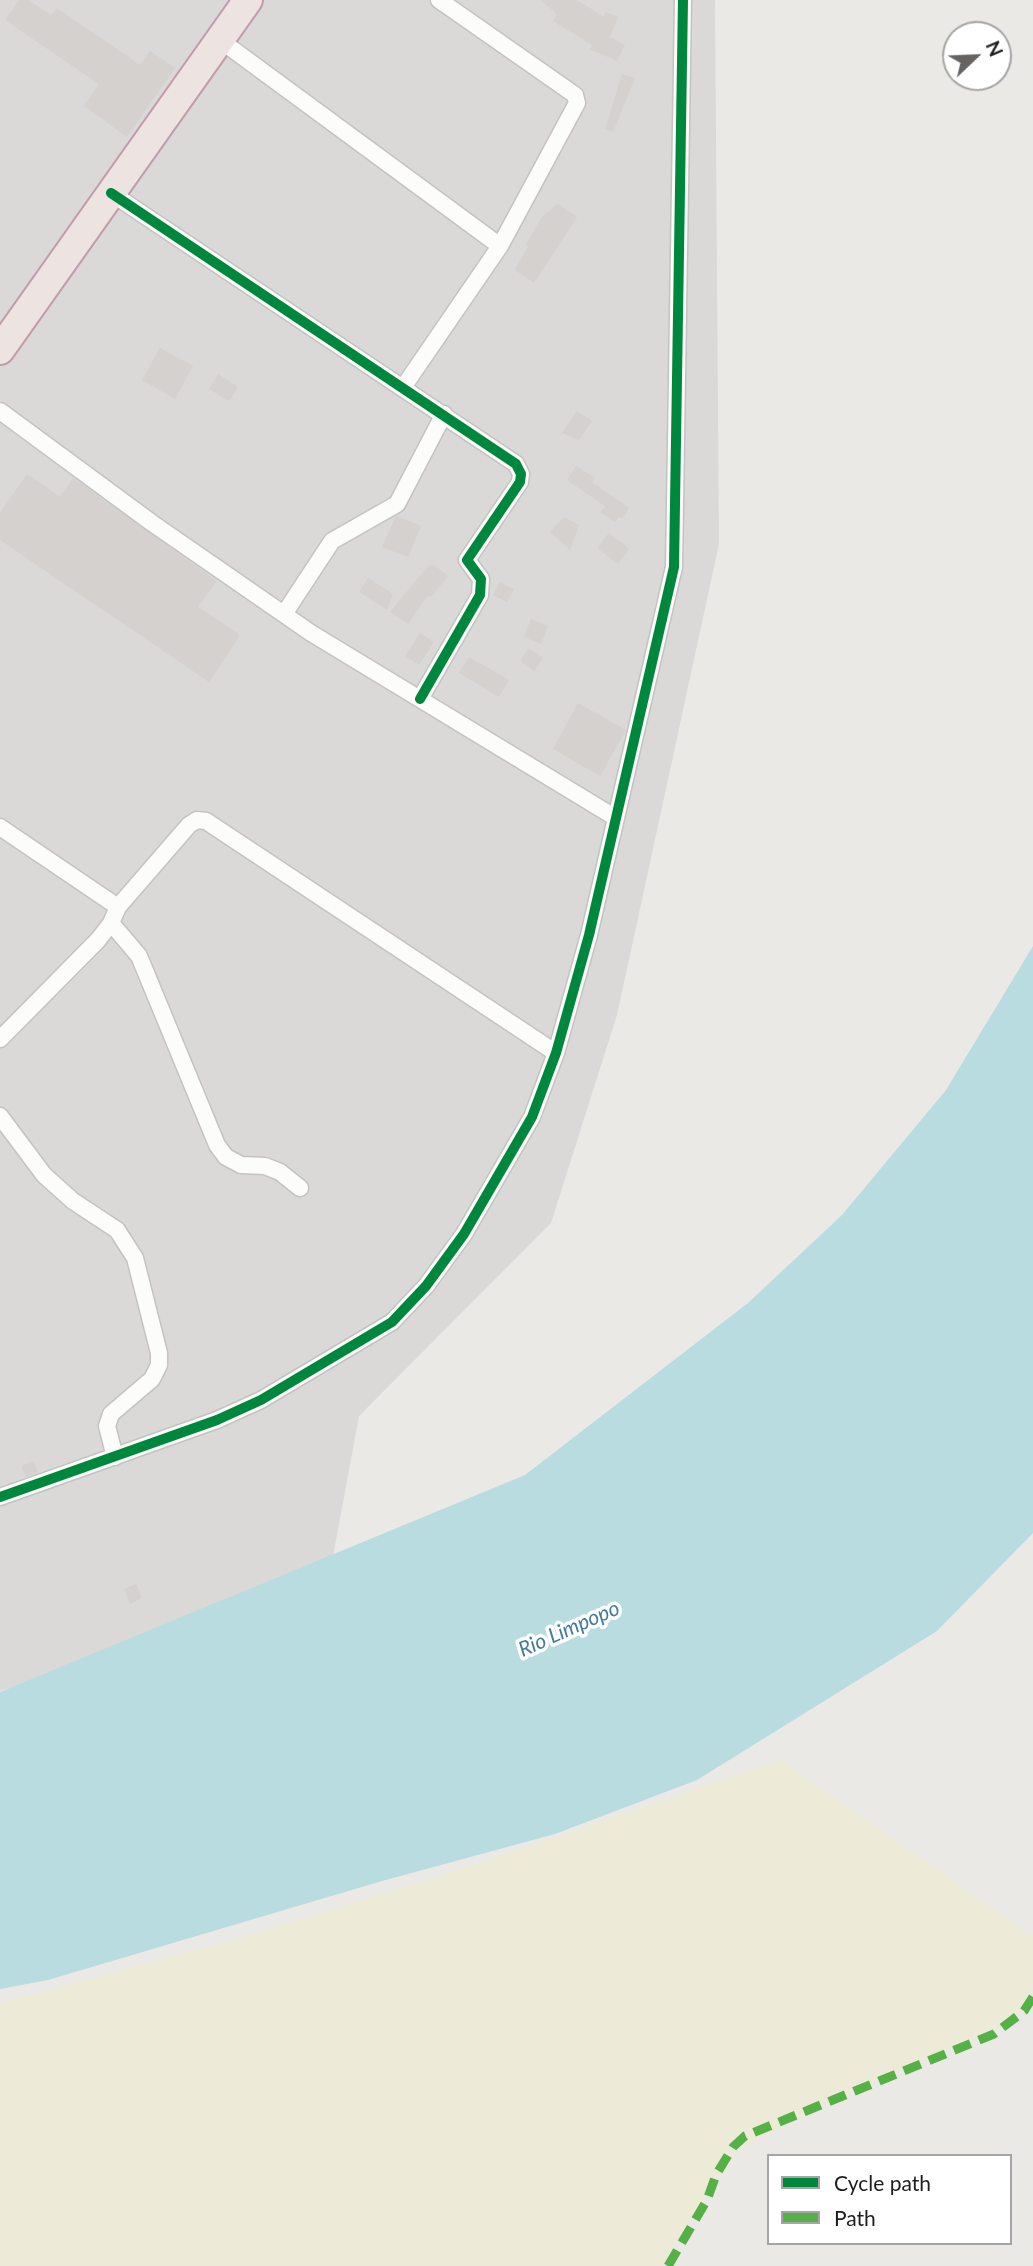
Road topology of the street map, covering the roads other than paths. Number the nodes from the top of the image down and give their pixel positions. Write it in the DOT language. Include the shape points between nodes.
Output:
graph roads {
  1 [pos="248,0"];
  2 [pos="439,0"];
  3 [pos="683,0"];
  4 [pos="220,40"];
  5 [pos="111,193"];
  6 [pos="500,246"];
  7 [pos="0,350"];
  8 [pos="404,386"];
  9 [pos="0,411"];
  10 [pos="444,414"];
  11 [pos="285,614"];
  12 [pos="420,699"];
  13 [pos="616,818"];
  14 [pos="0,827"];
  15 [pos="118,907"];
  16 [pos="111,923"];
  17 [pos="0,1039"];
  18 [pos="556,1054"];
  19 [pos="0,1116"];
  20 [pos="300,1188"];
  21 [pos="115,1457"];
  22 [pos="0,1497"];
  1 -- 4 [label="highway"];
  2 -- 6 [label="street" via="575,95 577,103"];
  3 -- 13 [label="street" via="677,544"];
  4 -- 5 [label="highway"];
  4 -- 6 [label="street"];
  5 -- 7 [label="highway"];
  5 -- 8 [label="street"];
  6 -- 8 [label="street"];
  8 -- 10 [label="street"];
  9 -- 11 [label="street"];
  10 -- 11 [label="street" via="397,505 332,541"];
  10 -- 12 [label="street" via="516,464 521,474 520,482 470,552 467,560 481,579 480,595"];
  11 -- 12 [label="street"];
  12 -- 13 [label="street"];
  13 -- 18 [label="street"];
  14 -- 15 [label="street"];
  15 -- 16 [label="street"];
  15 -- 18 [label="street" via="188,825 206,821"];
  16 -- 17 [label="street"];
  16 -- 20 [label="street" via="139,956 217,1145 241,1165 265,1166"];
  18 -- 21 [label="street" via="532,1117 464,1234 426,1286 392,1322 261,1400"];
  19 -- 21 [label="street" via="44,1175 117,1230 135,1258 159,1365 152,1379 111,1415 107,1426"];
  21 -- 22 [label="street"];
}
